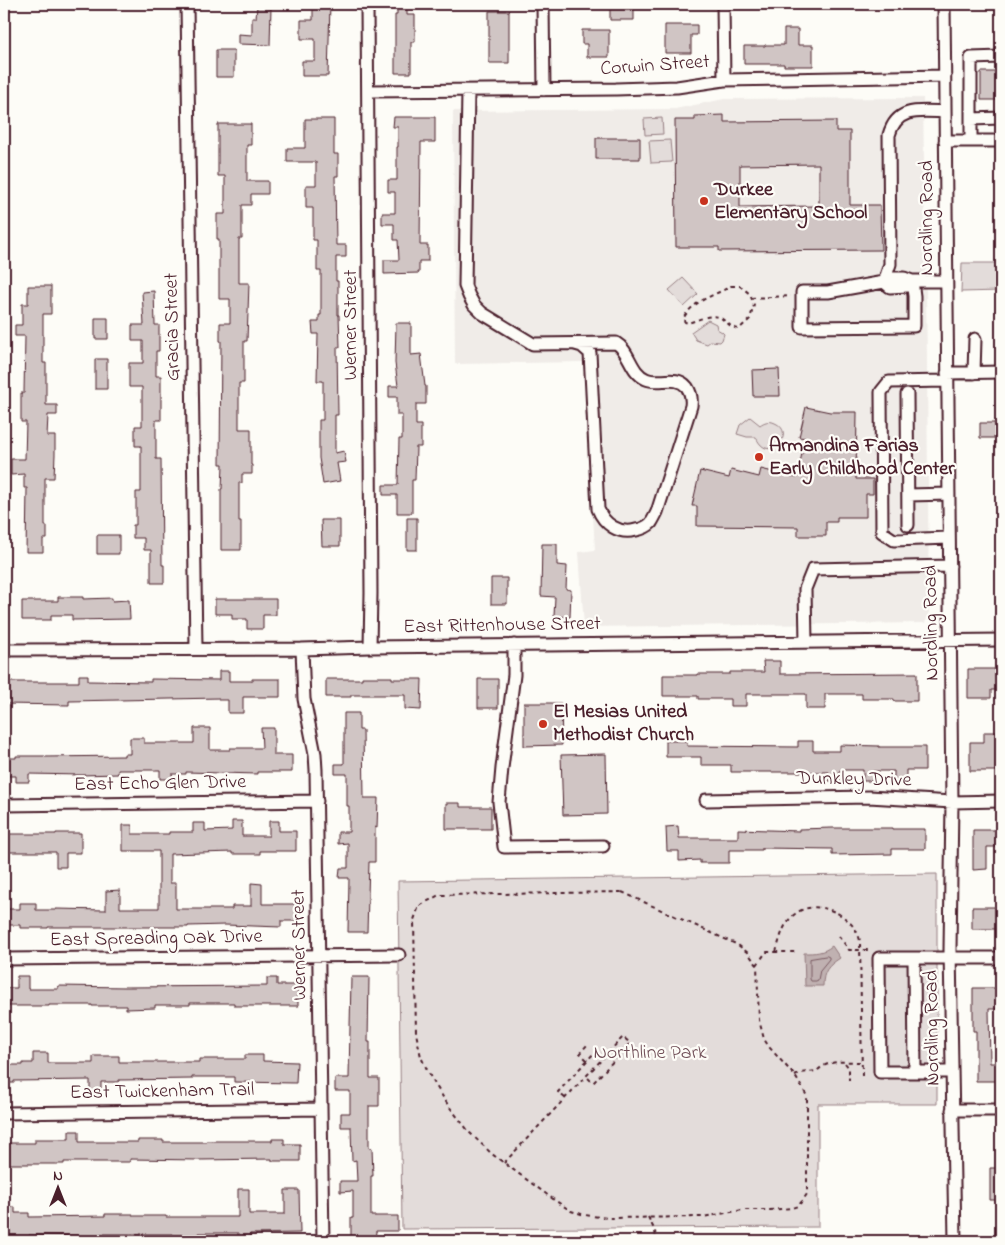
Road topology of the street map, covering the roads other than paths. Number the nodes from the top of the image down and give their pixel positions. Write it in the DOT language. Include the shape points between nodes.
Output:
graph roads {
  1 [pos="187,4"];
  2 [pos="367,4"];
  3 [pos="543,4"];
  4 [pos="723,4"];
  5 [pos="944,4"];
  6 [pos="1001,57"];
  7 [pos="945,76"];
  8 [pos="724,80"];
  9 [pos="544,90"];
  10 [pos="368,91"];
  11 [pos="468,91"];
  12 [pos="945,112"];
  13 [pos="1001,118"];
  14 [pos="971,119"];
  15 [pos="1001,140"];
  16 [pos="945,141"];
  17 [pos="971,141"];
  18 [pos="912,281"];
  19 [pos="946,281"];
  20 [pos="884,282"];
  21 [pos="975,339"];
  22 [pos="575,344"];
  23 [pos="1001,372"];
  24 [pos="974,373"];
  25 [pos="947,377"];
  26 [pos="907,394"];
  27 [pos="949,494"];
  28 [pos="908,495"];
  29 [pos="908,525"];
  30 [pos="950,538"];
  31 [pos="950,566"];
  32 [pos="951,640"];
  33 [pos="1001,640"];
  34 [pos="806,642"];
  35 [pos="514,645"];
  36 [pos="370,647"];
  37 [pos="302,649"];
  38 [pos="4,650"];
  39 [pos="196,650"];
  40 [pos="706,800"];
  41 [pos="317,801"];
  42 [pos="1001,801"];
  43 [pos="952,802"];
  44 [pos="4,805"];
  45 [pos="603,846"];
  46 [pos="399,954"];
  47 [pos="318,956"];
  48 [pos="914,958"];
  49 [pos="950,958"];
  50 [pos="1001,958"];
  51 [pos="4,959"];
  52 [pos="915,1072"];
  53 [pos="952,1072"];
  54 [pos="321,1109"];
  55 [pos="952,1110"];
  56 [pos="1001,1110"];
  57 [pos="4,1112"];
  58 [pos="322,1241"];
  59 [pos="955,1241"];
  1 -- 39 [label="street, Gracia Street"];
  2 -- 10 [label="street, Werner Street"];
  3 -- 9 [label="street"];
  4 -- 8 [label="street"];
  5 -- 7 [label="street, Nordling Road"];
  6 -- 14 [label="street" via="971,58"];
  7 -- 8 [label="street, Corwin Street"];
  7 -- 12 [label="street, Nordling Road"];
  8 -- 9 [label="street, Corwin Street" via="677,87"];
  9 -- 11 [label="street, Corwin Street"];
  10 -- 11 [label="street, Corwin Street"];
  10 -- 36 [label="street, Werner Street"];
  11 -- 22 [label="street" via="465,286 468,296 482,313 533,344"];
  12 -- 16 [label="street, Nordling Road"];
  12 -- 20 [label="street" via="910,112 901,115 891,127 890,264"];
  13 -- 14 [label="street"];
  14 -- 17 [label="street"];
  15 -- 17 [label="street"];
  16 -- 17 [label="street"];
  16 -- 19 [label="street, Nordling Road"];
  18 -- 19 [label="street"];
  18 -- 20 [label="street" via="907,286 890,287"];
  18 -- 20 [label="street" via="914,326 802,327 802,292 828,292"];
  19 -- 25 [label="street, Nordling Road"];
  21 -- 24 [label="street"];
  22 -- 22 [label="street" via="590,353 598,508 605,522 617,530 639,530 652,522 657,512 691,406 691,396 686,386 677,380 651,380 641,376 623,348 616,343"];
  23 -- 24 [label="street"];
  24 -- 25 [label="street"];
  25 -- 27 [label="street, Nordling Road"];
  25 -- 30 [label="street" via="888,382 881,392 882,532 894,540"];
  26 -- 28 [label="street"];
  27 -- 28 [label="street"];
  27 -- 30 [label="street, Nordling Road"];
  28 -- 29 [label="street"];
  30 -- 31 [label="street, Nordling Road"];
  31 -- 32 [label="street, Nordling Road"];
  31 -- 34 [label="street" via="813,569 805,589"];
  32 -- 33 [label="street, East Rittenhouse Street"];
  32 -- 34 [label="street, East Rittenhouse Street"];
  32 -- 43 [label="street, Nordling Road"];
  34 -- 35 [label="street, East Rittenhouse Street"];
  35 -- 36 [label="street, East Rittenhouse Street"];
  35 -- 45 [label="street" via="514,675 500,802 504,847"];
  36 -- 37 [label="street, East Rittenhouse Street"];
  37 -- 39 [label="street, East Rittenhouse Street"];
  37 -- 41 [label="street, Werner Street" via="304,699 314,754"];
  38 -- 39 [label="street, East Rittenhouse Street"];
  40 -- 43 [label="street, Dunkley Drive" via="869,797"];
  41 -- 44 [label="street, East Echo Glen Drive"];
  41 -- 47 [label="street, Werner Street"];
  42 -- 43 [label="street, Dunkley Drive"];
  43 -- 49 [label="street, Nordling Road"];
  46 -- 47 [label="street, East Spreading Oak Drive"];
  47 -- 51 [label="street, East Spreading Oak Drive"];
  47 -- 54 [label="street, Werner Street"];
  48 -- 49 [label="street"];
  48 -- 52 [label="street"];
  48 -- 52 [label="street" via="879,958 880,1072"];
  49 -- 50 [label="street"];
  49 -- 53 [label="street, Nordling Road"];
  52 -- 53 [label="street"];
  53 -- 55 [label="street, Nordling Road"];
  54 -- 57 [label="street, East Twickenham Trail"];
  54 -- 58 [label="street, Werner Street"];
  55 -- 56 [label="street"];
  55 -- 59 [label="street, Nordling Road"];
}
